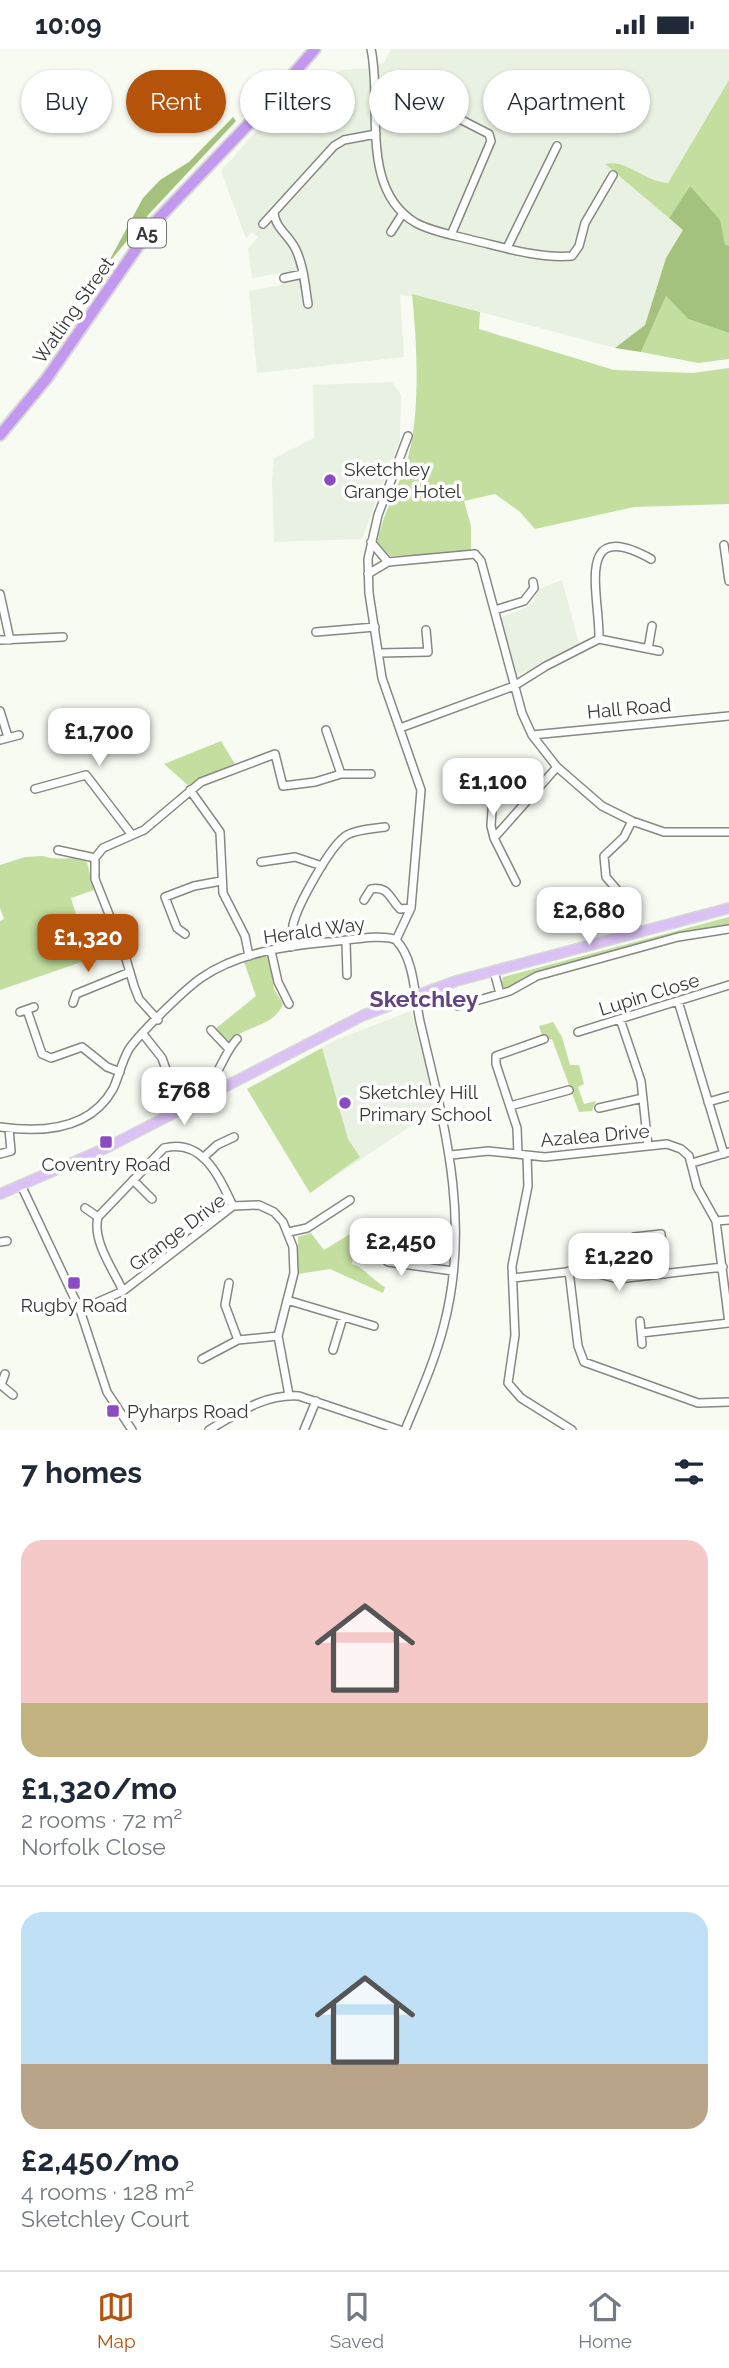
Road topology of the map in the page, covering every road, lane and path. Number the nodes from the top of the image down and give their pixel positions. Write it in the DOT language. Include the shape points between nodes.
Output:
graph roads {
  1 [pos="315,49"];
  2 [pos="371,49"];
  3 [pos="469,123"];
  4 [pos="376,134"];
  5 [pos="557,146"];
  6 [pos="613,175"];
  7 [pos="274,213"];
  8 [pos="403,213"];
  9 [pos="263,223"];
  10 [pos="391,232"];
  11 [pos="451,235"];
  12 [pos="507,248"];
  13 [pos="303,274"];
  14 [pos="284,278"];
  15 [pos="308,304"];
  16 [pos="0,435"];
  17 [pos="408,436"];
  18 [pos="371,542"];
  19 [pos="724,545"];
  20 [pos="651,559"];
  21 [pos="388,562"];
  22 [pos="368,573"];
  23 [pos="729,576"];
  24 [pos="533,582"];
  25 [pos="0,594"];
  26 [pos="495,610"];
  27 [pos="652,626"];
  28 [pos="375,627"];
  29 [pos="426,630"];
  30 [pos="316,632"];
  31 [pos="65,636"];
  32 [pos="599,639"];
  33 [pos="0,640"];
  34 [pos="10,640"];
  35 [pos="649,649"];
  36 [pos="659,651"];
  37 [pos="428,652"];
  38 [pos="379,653"];
  39 [pos="429,662"];
  40 [pos="514,686"];
  41 [pos="0,711"];
  42 [pos="729,716"];
  43 [pos="400,728"];
  44 [pos="326,730"];
  45 [pos="19,735"];
  46 [pos="532,735"];
  47 [pos="4,739"];
  48 [pos="557,767"];
  49 [pos="341,773"];
  50 [pos="371,774"];
  51 [pos="34,789"];
  52 [pos="190,790"];
  53 [pos="493,794"];
  54 [pos="632,821"];
  55 [pos="385,827"];
  56 [pos="729,831"];
  57 [pos="132,835"];
  58 [pos="494,838"];
  59 [pos="58,849"];
  60 [pos="95,857"];
  61 [pos="261,862"];
  62 [pos="322,866"];
  63 [pos="221,881"];
  64 [pos="516,882"];
  65 [pos="619,892"];
  66 [pos="365,900"];
  67 [pos="411,908"];
  68 [pos="729,908"];
  69 [pos="729,929"];
  70 [pos="185,934"];
  71 [pos="396,940"];
  72 [pos="346,942"];
  73 [pos="292,947"];
  74 [pos="271,951"];
  75 [pos="249,956"];
  76 [pos="494,971"];
  77 [pos="130,972"];
  78 [pos="347,975"];
  79 [pos="729,985"];
  80 [pos="70,986"];
  81 [pos="76,994"];
  82 [pos="500,994"];
  83 [pos="415,996"];
  84 [pos="678,1001"];
  85 [pos="73,1003"];
  86 [pos="460,1003"];
  87 [pos="289,1004"];
  88 [pos="27,1010"];
  89 [pos="621,1019"];
  90 [pos="158,1020"];
  91 [pos="211,1030"];
  92 [pos="578,1032"];
  93 [pos="143,1034"];
  94 [pos="237,1039"];
  95 [pos="544,1039"];
  96 [pos="229,1049"];
  97 [pos="120,1072"];
  98 [pos="569,1090"];
  99 [pos="729,1095"];
  100 [pos="643,1098"];
  101 [pos="708,1102"];
  102 [pos="510,1106"];
  103 [pos="599,1108"];
  104 [pos="0,1127"];
  105 [pos="9,1129"];
  106 [pos="234,1137"];
  107 [pos="648,1146"];
  108 [pos="727,1153"];
  109 [pos="0,1154"];
  110 [pos="451,1155"];
  111 [pos="522,1155"];
  112 [pos="205,1156"];
  113 [pos="692,1163"];
  114 [pos="133,1181"];
  115 [pos="21,1185"];
  116 [pos="0,1193"];
  117 [pos="152,1199"];
  118 [pos="350,1200"];
  119 [pos="233,1206"];
  120 [pos="85,1208"];
  121 [pos="98,1217"];
  122 [pos="729,1220"];
  123 [pos="716,1221"];
  124 [pos="289,1232"];
  125 [pos="634,1237"];
  126 [pos="379,1246"];
  127 [pos="723,1267"];
  128 [pos="453,1271"];
  129 [pos="569,1271"];
  130 [pos="665,1274"];
  131 [pos="513,1278"];
  132 [pos="229,1283"];
  133 [pos="123,1291"];
  134 [pos="287,1300"];
  135 [pos="80,1310"];
  136 [pos="343,1317"];
  137 [pos="640,1321"];
  138 [pos="729,1323"];
  139 [pos="374,1326"];
  140 [pos="641,1333"];
  141 [pos="278,1336"];
  142 [pos="238,1340"];
  143 [pos="642,1344"];
  144 [pos="333,1350"];
  145 [pos="202,1359"];
  146 [pos="5,1374"];
  147 [pos="1,1385"];
  148 [pos="13,1395"];
  149 [pos="289,1395"];
  150 [pos="316,1401"];
  151 [pos="729,1402"];
  152 [pos="222,1427"];
  153 [pos="132,1430"];
  154 [pos="209,1430"];
  155 [pos="304,1430"];
  156 [pos="403,1430"];
  157 [pos="572,1430"];
  1 -- 16 [label="highway, Watling Street / A5" via="154,223 47,378"];
  2 -- 4 [label="street"];
  3 -- 11 [label="street" via="489,134 491,141"];
  4 -- 7 [label="street" via="334,146"];
  4 -- 8 [label="street" via="386,188"];
  5 -- 12 [label="street"];
  6 -- 12 [label="street" via="572,256"];
  7 -- 9 [label="street"];
  7 -- 13 [label="street" via="276,223 293,243"];
  8 -- 10 [label="street"];
  8 -- 11 [label="street" via="431,230"];
  11 -- 12 [label="street"];
  13 -- 14 [label="street"];
  13 -- 15 [label="street"];
  17 -- 18 [label="street"];
  18 -- 21 [label="street"];
  18 -- 22 [label="street"];
  19 -- 23 [label="street"];
  20 -- 32 [label="street" via="623,545 608,548 595,562"];
  21 -- 22 [label="street"];
  21 -- 26 [label="street" via="475,554"];
  22 -- 28 [label="street"];
  24 -- 26 [label="street" via="524,601"];
  25 -- 34 [label="street"];
  26 -- 40 [label="street"];
  27 -- 35 [label="street"];
  28 -- 30 [label="street"];
  28 -- 38 [label="street"];
  29 -- 37 [label="street"];
  31 -- 34 [label="street"];
  32 -- 35 [label="street"];
  32 -- 40 [label="street"];
  33 -- 34 [label="street"];
  35 -- 36 [label="street"];
  37 -- 38 [label="street"];
  37 -- 39 [label="street"];
  38 -- 43 [label="street" via="382,678"];
  40 -- 43 [label="street"];
  40 -- 46 [label="street"];
  41 -- 47 [label="street"];
  42 -- 46 [label="street, Hall Road"];
  43 -- 67 [label="street" via="421,790"];
  44 -- 49 [label="street"];
  45 -- 47 [label="street"];
  46 -- 48 [label="street"];
  48 -- 54 [label="street" via="602,806"];
  48 -- 58 [label="street"];
  49 -- 50 [label="street"];
  49 -- 52 [label="street" via="283,786 275,754 214,775"];
  51 -- 57 [label="street" via="86,775"];
  52 -- 57 [label="street"];
  52 -- 63 [label="street" via="219,832"];
  53 -- 58 [label="street"];
  54 -- 56 [label="street" via="664,832"];
  54 -- 65 [label="street" via="624,837 604,856 606,877"];
  55 -- 62 [label="street" via="345,836"];
  57 -- 60 [label="street" via="103,848"];
  58 -- 64 [label="street"];
  59 -- 60 [label="street"];
  60 -- 77 [label="street" via="95,879"];
  61 -- 62 [label="street" via="295,857"];
  62 -- 73 [label="street" via="293,924"];
  63 -- 70 [label="street" via="165,897 177,928"];
  63 -- 75 [label="street"];
  66 -- 67 [label="street" via="371,889 380,888 400,909"];
  67 -- 71 [label="street"];
  68 -- 76 [label="main road"];
  69 -- 82 [label="street" via="678,937 537,976"];
  71 -- 72 [label="street, Herald Way" via="386,936"];
  71 -- 83 [label="street" via="408,960"];
  72 -- 73 [label="street, Herald Way"];
  72 -- 78 [label="street"];
  73 -- 74 [label="street, Herald Way"];
  74 -- 75 [label="street, Herald Way"];
  74 -- 87 [label="street"];
  75 -- 90 [label="street, Herald Way" via="202,978"];
  76 -- 82 [label="street"];
  76 -- 83 [label="main road"];
  77 -- 81 [label="street"];
  77 -- 90 [label="street" via="139,999"];
  79 -- 84 [label="street, Lupin Close"];
  80 -- 81 [label="street"];
  81 -- 85 [label="street"];
  82 -- 86 [label="street"];
  83 -- 110 [label="street"];
  83 -- 115 [label="main road" via="365,1015 209,1098"];
  84 -- 89 [label="street, Lupin Close"];
  84 -- 101 [label="street"];
  88 -- 97 [label="street" via="42,1054 51,1058 82,1047"];
  89 -- 92 [label="street, Lupin Close"];
  89 -- 100 [label="street"];
  90 -- 93 [label="street, Herald Way"];
  91 -- 96 [label="street"];
  93 -- 96 [label="street" via="162,1058 173,1089 179,1093 210,1083"];
  93 -- 97 [label="street, Herald Way"];
  94 -- 96 [label="street"];
  95 -- 102 [label="street" via="496,1056"];
  97 -- 105 [label="street, Herald Way" via="107,1098 90,1114 65,1126"];
  98 -- 102 [label="street"];
  99 -- 101 [label="street"];
  100 -- 103 [label="street"];
  100 -- 107 [label="street"];
  101 -- 108 [label="street"];
  102 -- 111 [label="street"];
  104 -- 105 [label="street, Herald Way"];
  105 -- 109 [label="street" via="11,1151"];
  106 -- 112 [label="street"];
  107 -- 111 [label="street, Azalea Drive"];
  107 -- 113 [label="street, Azalea Drive" via="667,1144 681,1149"];
  108 -- 113 [label="street"];
  110 -- 111 [label="street, Azalea Drive" via="488,1151"];
  110 -- 128 [label="street" via="456,1218"];
  111 -- 131 [label="street" via="527,1186"];
  112 -- 114 [label="street" via="188,1146 164,1148"];
  112 -- 119 [label="street"];
  113 -- 123 [label="street" via="697,1187"];
  114 -- 117 [label="street"];
  114 -- 121 [label="street"];
  115 -- 116 [label="main road"];
  115 -- 135 [label="street"];
  118 -- 124 [label="street" via="307,1229"];
  119 -- 124 [label="street, Grange Drive" via="258,1205 274,1212"];
  119 -- 133 [label="street, Grange Drive"];
  120 -- 121 [label="street"];
  121 -- 133 [label="street" via="99,1240"];
  122 -- 123 [label="street"];
  123 -- 127 [label="street"];
  124 -- 134 [label="street" via="294,1273"];
  125 -- 130 [label="street" via="661,1234"];
  126 -- 128 [label="street" via="388,1262"];
  127 -- 130 [label="street"];
  127 -- 138 [label="street"];
  128 -- 156 [label="street" via="444,1325"];
  129 -- 130 [label="street" via="618,1279"];
  129 -- 131 [label="street"];
  129 -- 151 [label="street" via="584,1362 698,1403"];
  131 -- 157 [label="street" via="515,1335 508,1383 521,1398"];
  132 -- 142 [label="street" via="225,1305"];
  133 -- 135 [label="street, Grange Drive"];
  134 -- 136 [label="street"];
  134 -- 141 [label="street"];
  135 -- 153 [label="street" via="107,1392"];
  136 -- 139 [label="street"];
  136 -- 144 [label="street"];
  137 -- 140 [label="street"];
  138 -- 140 [label="street"];
  140 -- 143 [label="street"];
  141 -- 142 [label="street"];
  141 -- 149 [label="street"];
  142 -- 145 [label="street"];
  146 -- 147 [label="street"];
  147 -- 148 [label="street"];
  149 -- 150 [label="street"];
  149 -- 152 [label="street" via="252,1405"];
  150 -- 155 [label="street"];
  150 -- 156 [label="street"];
  152 -- 154 [label="street"];
}
